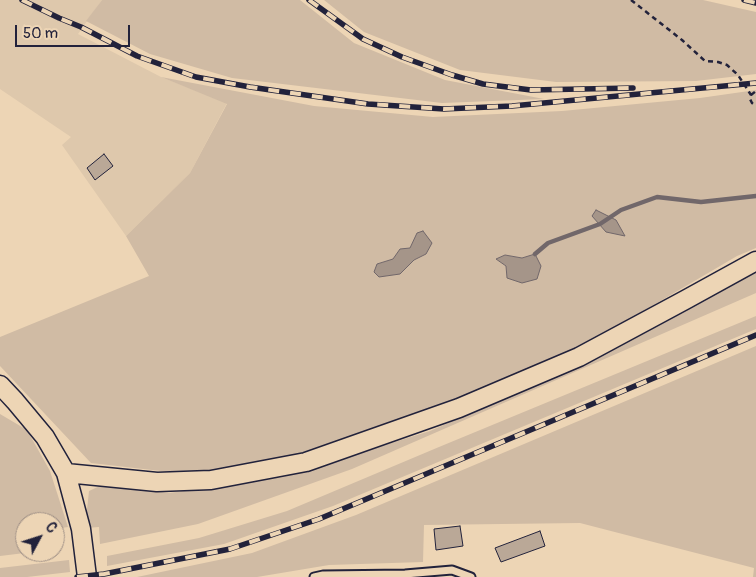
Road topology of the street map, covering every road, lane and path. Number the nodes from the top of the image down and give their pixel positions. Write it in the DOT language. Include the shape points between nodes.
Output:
graph roads {
  1 [pos="631,0"];
  2 [pos="756,92"];
  3 [pos="750,95"];
  4 [pos="756,106"];
  5 [pos="756,261"];
  6 [pos="0,385"];
  7 [pos="66,473"];
  8 [pos="88,577"];
  9 [pos="314,577"];
  10 [pos="471,577"];
  1 -- 3 [label="path" via="705,61 727,65"];
  2 -- 3 [label="path"];
  3 -- 4 [label="path"];
  5 -- 7 [label="street" via="579,357 460,408 306,462 211,480 157,482"];
  6 -- 7 [label="street" via="45,437"];
  7 -- 8 [label="street" via="81,529"];
  9 -- 10 [label="lane" via="452,570"];
}
